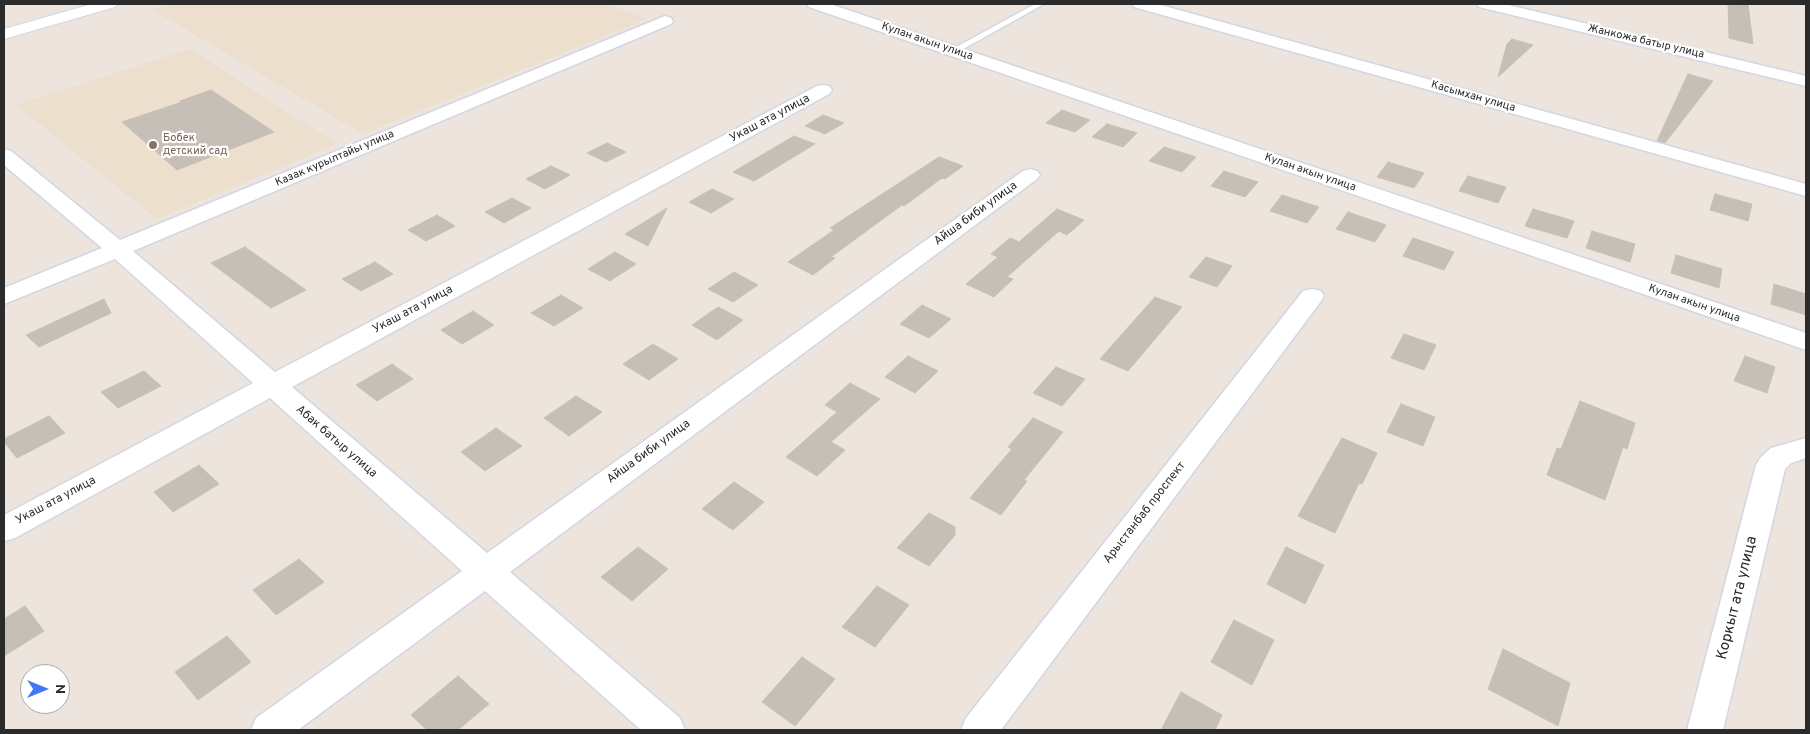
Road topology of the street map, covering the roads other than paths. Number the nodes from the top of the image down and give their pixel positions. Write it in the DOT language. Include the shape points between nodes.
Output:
graph roads {
  1 [pos="81,4"];
  2 [pos="110,4"];
  3 [pos="815,4"];
  4 [pos="1040,4"];
  5 [pos="1140,4"];
  6 [pos="1485,4"];
  7 [pos="665,21"];
  8 [pos="4,25"];
  9 [pos="4,34"];
  10 [pos="953,51"];
  11 [pos="1806,81"];
  12 [pos="823,90"];
  13 [pos="4,155"];
  14 [pos="1030,175"];
  15 [pos="1806,190"];
  16 [pos="118,249"];
  17 [pos="1312,296"];
  18 [pos="4,297"];
  19 [pos="1806,342"];
  20 [pos="272,386"];
  21 [pos="1806,448"];
  22 [pos="4,529"];
  23 [pos="484,572"];
  24 [pos="269,730"];
  25 [pos="667,730"];
  26 [pos="979,730"];
  27 [pos="1705,730"];
  1 -- 8 [label="street"];
  2 -- 9 [label="street"];
  3 -- 10 [label="street, Кулан акын улица"];
  4 -- 10 [label="lane"];
  5 -- 15 [label="street, Касымхан улица"];
  6 -- 11 [label="street, Жанкожа батыр улица"];
  7 -- 16 [label="street, Казак курылтайы улица"];
  10 -- 19 [label="street, Кулан акын улица"];
  12 -- 20 [label="street, Укаш ата улица"];
  13 -- 16 [label="street, Абак батыр улица"];
  14 -- 23 [label="street, Айша биби улица"];
  16 -- 18 [label="street, Казак курылтайы улица"];
  16 -- 20 [label="street, Абак батыр улица"];
  17 -- 26 [label="street, Арыстанбаб проспект"];
  20 -- 22 [label="street, Укаш ата улица"];
  20 -- 23 [label="street, Абак батыр улица"];
  21 -- 27 [label="street, Коркыт ата улица" via="1781,455 1771,465"];
  23 -- 24 [label="street, Айша биби улица"];
  23 -- 25 [label="street, Абак батыр улица"];
}
